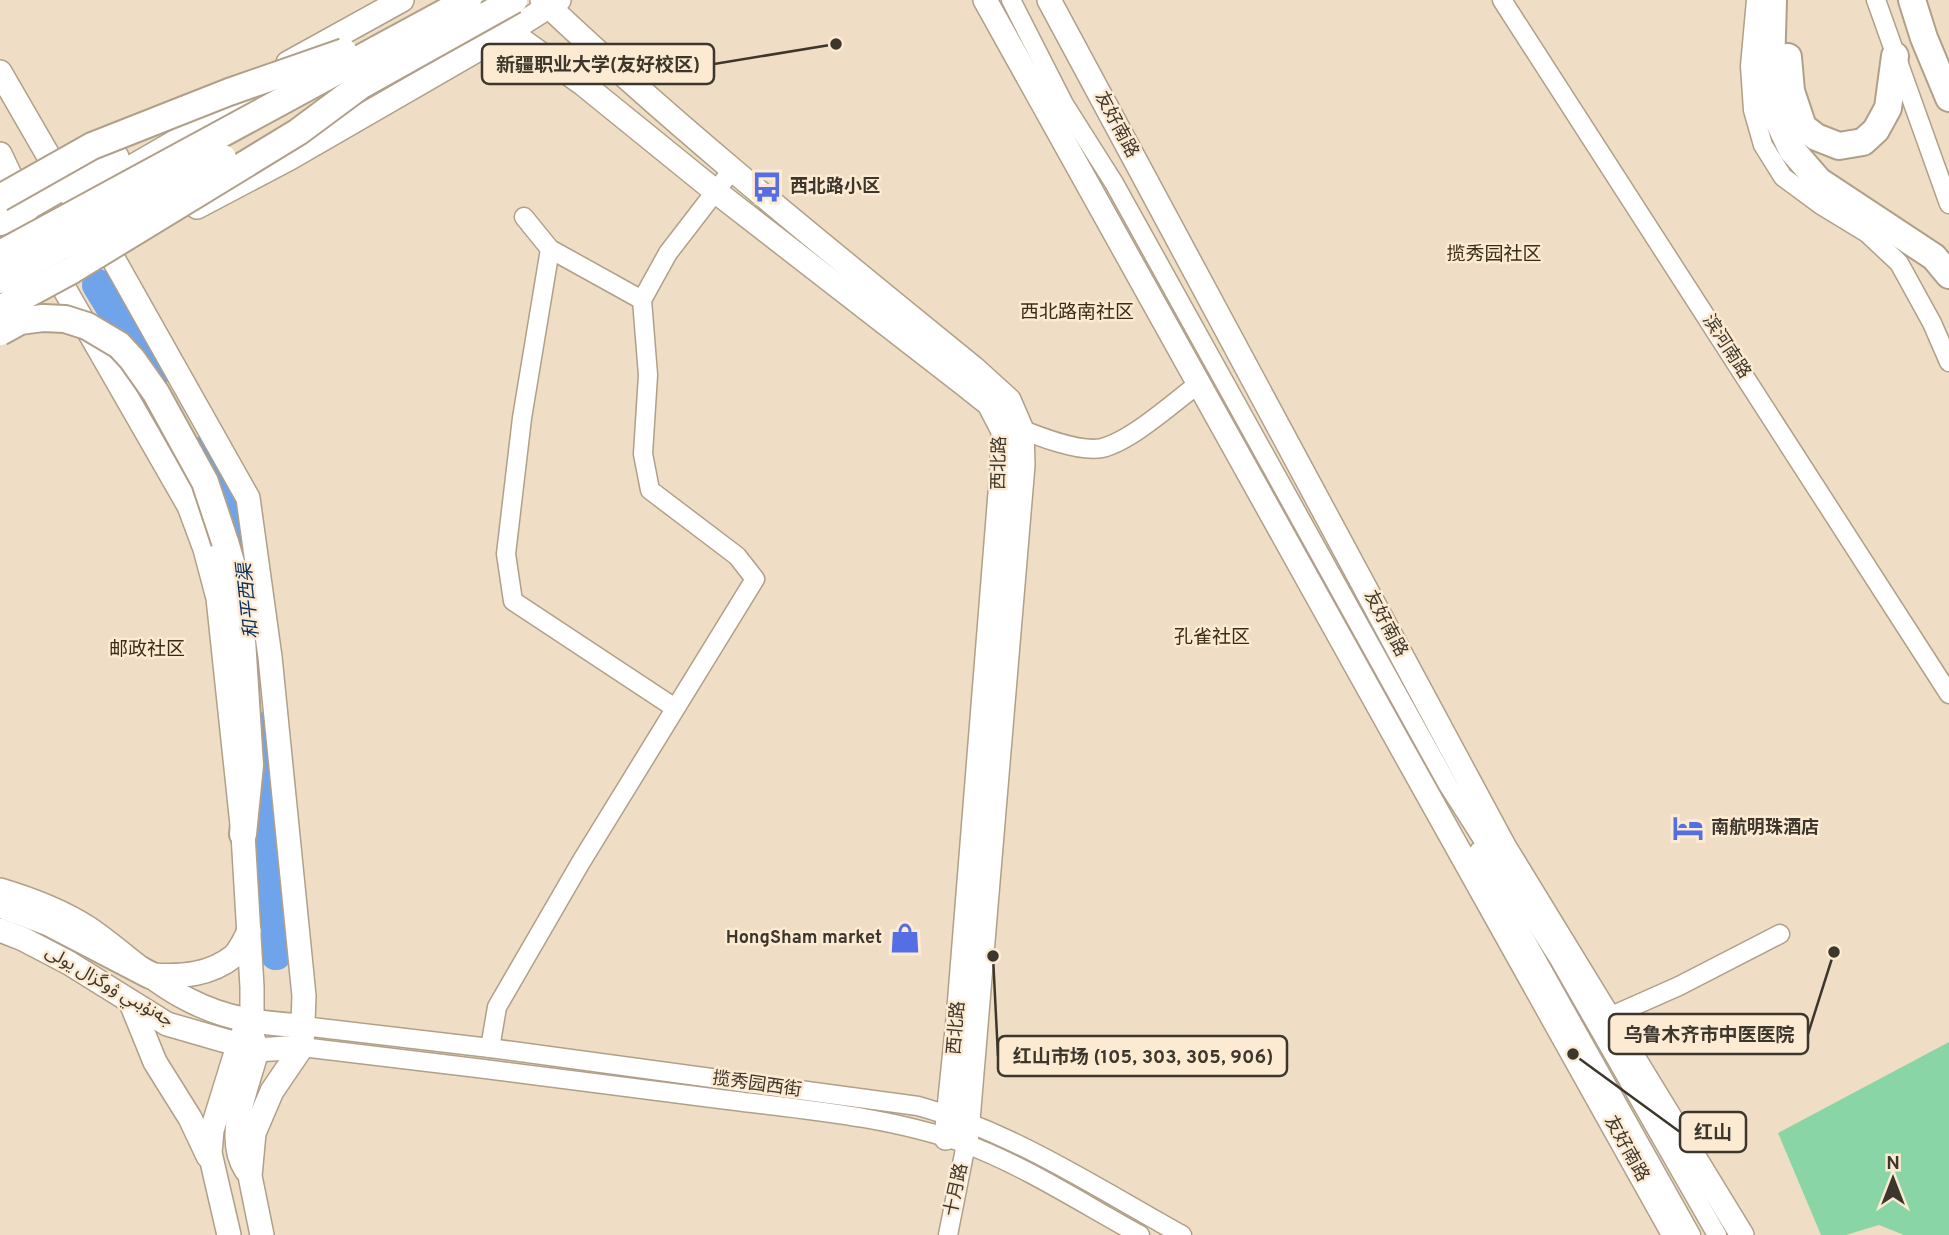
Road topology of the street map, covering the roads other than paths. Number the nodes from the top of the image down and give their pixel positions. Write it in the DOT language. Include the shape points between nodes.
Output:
graph roads {
  1 [pos="402,0"];
  2 [pos="443,0"];
  3 [pos="469,0"];
  4 [pos="514,0"];
  5 [pos="524,0"];
  6 [pos="985,0"];
  7 [pos="1011,0"];
  8 [pos="1049,0"];
  9 [pos="1502,0"];
  10 [pos="1756,0"];
  11 [pos="1773,0"];
  12 [pos="1786,0"];
  13 [pos="1876,0"];
  14 [pos="1912,0"];
  15 [pos="550,2"];
  16 [pos="501,25"];
  17 [pos="418,26"];
  18 [pos="1895,56"];
  19 [pos="0,72"];
  20 [pos="360,86"];
  21 [pos="1949,98"];
  22 [pos="0,154"];
  23 [pos="732,170"];
  24 [pos="715,191"];
  25 [pos="70,193"];
  26 [pos="15,202"];
  27 [pos="1949,204"];
  28 [pos="524,217"];
  29 [pos="0,222"];
  30 [pos="103,244"];
  31 [pos="550,249"];
  32 [pos="0,254"];
  33 [pos="54,272"];
  34 [pos="1949,275"];
  35 [pos="0,280"];
  36 [pos="642,300"];
  37 [pos="0,311"];
  38 [pos="0,332"];
  39 [pos="1949,362"];
  40 [pos="1197,385"];
  41 [pos="996,419"];
  42 [pos="1023,430"];
  43 [pos="1949,694"];
  44 [pos="675,708"];
  45 [pos="1448,785"];
  46 [pos="243,834"];
  47 [pos="0,890"];
  48 [pos="0,904"];
  49 [pos="0,930"];
  50 [pos="249,931"];
  51 [pos="1780,934"];
  52 [pos="150,975"];
  53 [pos="131,1003"];
  54 [pos="1609,1017"];
  55 [pos="248,1021"];
  56 [pos="302,1037"];
  57 [pos="247,1048"];
  58 [pos="490,1048"];
  59 [pos="957,1130"];
  60 [pos="214,1170"];
  61 [pos="250,1176"];
  62 [pos="229,1235"];
  63 [pos="262,1235"];
  64 [pos="948,1235"];
  65 [pos="1140,1235"];
  66 [pos="1182,1235"];
  67 [pos="1674,1235"];
  68 [pos="1691,1235"];
  69 [pos="1717,1235"];
  70 [pos="1742,1235"];
  1 -- 25 [label="main road"];
  2 -- 25 [label="main road"];
  3 -- 16 [label="main road, 西北路"];
  3 -- 17 [label="highway, bridge"];
  4 -- 20 [label="highway, bridge"];
  5 -- 16 [label="main road"];
  6 -- 40 [label="main road, 友好南路"];
  7 -- 45 [label="street" via="1064,104 1114,183"];
  8 -- 54 [label="main road, 友好南路" via="1504,846"];
  9 -- 43 [label="street, 滨河南路"];
  10 -- 39 [label="street" via="1750,66 1753,110 1763,145 1783,177 1867,233 1899,262"];
  11 -- 34 [label="highway" via="1774,112 1792,150 1819,180 1934,257"];
  12 -- 18 [label="highway" via="1791,92 1803,127 1816,137 1839,146 1863,142 1876,130 1888,108"];
  13 -- 18 [label="street"];
  14 -- 21 [label="highway"];
  15 -- 16 [label="main road"];
  15 -- 23 [label="main road, 西北路" via="601,57"];
  16 -- 24 [label="main road, 西北路"];
  16 -- 30 [label="main road" via="289,158"];
  17 -- 26 [label="highway, bridge" via="92,146"];
  17 -- 32 [label="highway, bridge"];
  18 -- 27 [label="street"];
  19 -- 25 [label="main road"];
  20 -- 35 [label="highway, bridge"];
  20 -- 37 [label="highway, bridge" via="287,138"];
  22 -- 26 [label="main road"];
  23 -- 24 [label="street"];
  23 -- 42 [label="main road, 西北路" via="976,370 1009,400"];
  24 -- 36 [label="street" via="668,253"];
  24 -- 41 [label="main road, 西北路" via="989,404"];
  25 -- 26 [label="main road"];
  25 -- 30 [label="main road"];
  26 -- 29 [label="highway"];
  26 -- 33 [label="main road"];
  28 -- 31 [label="street"];
  30 -- 33 [label="main road"];
  30 -- 56 [label="main road" via="248,498 270,657 298,929 304,996"];
  31 -- 36 [label="street"];
  31 -- 44 [label="street" via="522,418 506,554 513,601"];
  33 -- 37 [label="main road"];
  33 -- 46 [label="main road" via="189,506 205,549 218,597"];
  36 -- 44 [label="street" via="648,375 643,454 650,490 737,556 755,579"];
  38 -- 46 [label="highway, bridge" via="20,321 65,319 119,345 156,393 205,482 235,576 240,608 250,765"];
  40 -- 42 [label="street" via="1132,433 1101,448 1074,446"];
  40 -- 67 [label="main road, 友好南路"];
  41 -- 42 [label="street"];
  41 -- 59 [label="main road, 西北路" via="1003,431 1002,468"];
  42 -- 59 [label="main road, 西北路"];
  44 -- 58 [label="street" via="497,1007"];
  45 -- 68 [label="street" via="1502,898"];
  45 -- 69 [label="street" via="1559,959"];
  46 -- 50 [label="main road"];
  47 -- 52 [label="main road" via="87,927"];
  48 -- 52 [label="highway" via="48,922"];
  49 -- 53 [label="main road, جەنۇبىي ۋوگزال يولى" via="69,963"];
  50 -- 52 [label="main road" via="236,954 207,971 181,977"];
  50 -- 55 [label="main road" via="252,1011"];
  51 -- 54 [label="street"];
  52 -- 55 [label="main road" via="188,1000"];
  53 -- 57 [label="main road, جەنۇبىي ۋوگزال يولى" via="167,1024"];
  53 -- 60 [label="main road" via="155,1062 190,1118"];
  54 -- 70 [label="main road, 友好南路"];
  55 -- 56 [label="main road"];
  55 -- 57 [label="main road"];
  56 -- 57 [label="main road, جەنۇبىي ۋوگزال يولى"];
  56 -- 58 [label="street, 揽秀园西街"];
  56 -- 59 [label="street, 揽秀园西街" via="904,1127"];
  56 -- 61 [label="main road" via="261,1113"];
  57 -- 60 [label="main road" via="212,1130"];
  57 -- 61 [label="main road" via="236,1136 240,1160"];
  58 -- 59 [label="street, 揽秀园西街" via="918,1106"];
  59 -- 64 [label="street, 十月路"];
  59 -- 65 [label="street, 揽秀园西街"];
  59 -- 66 [label="street, 揽秀园西街" via="1017,1143"];
  60 -- 62 [label="main road"];
  61 -- 63 [label="main road"];
}
